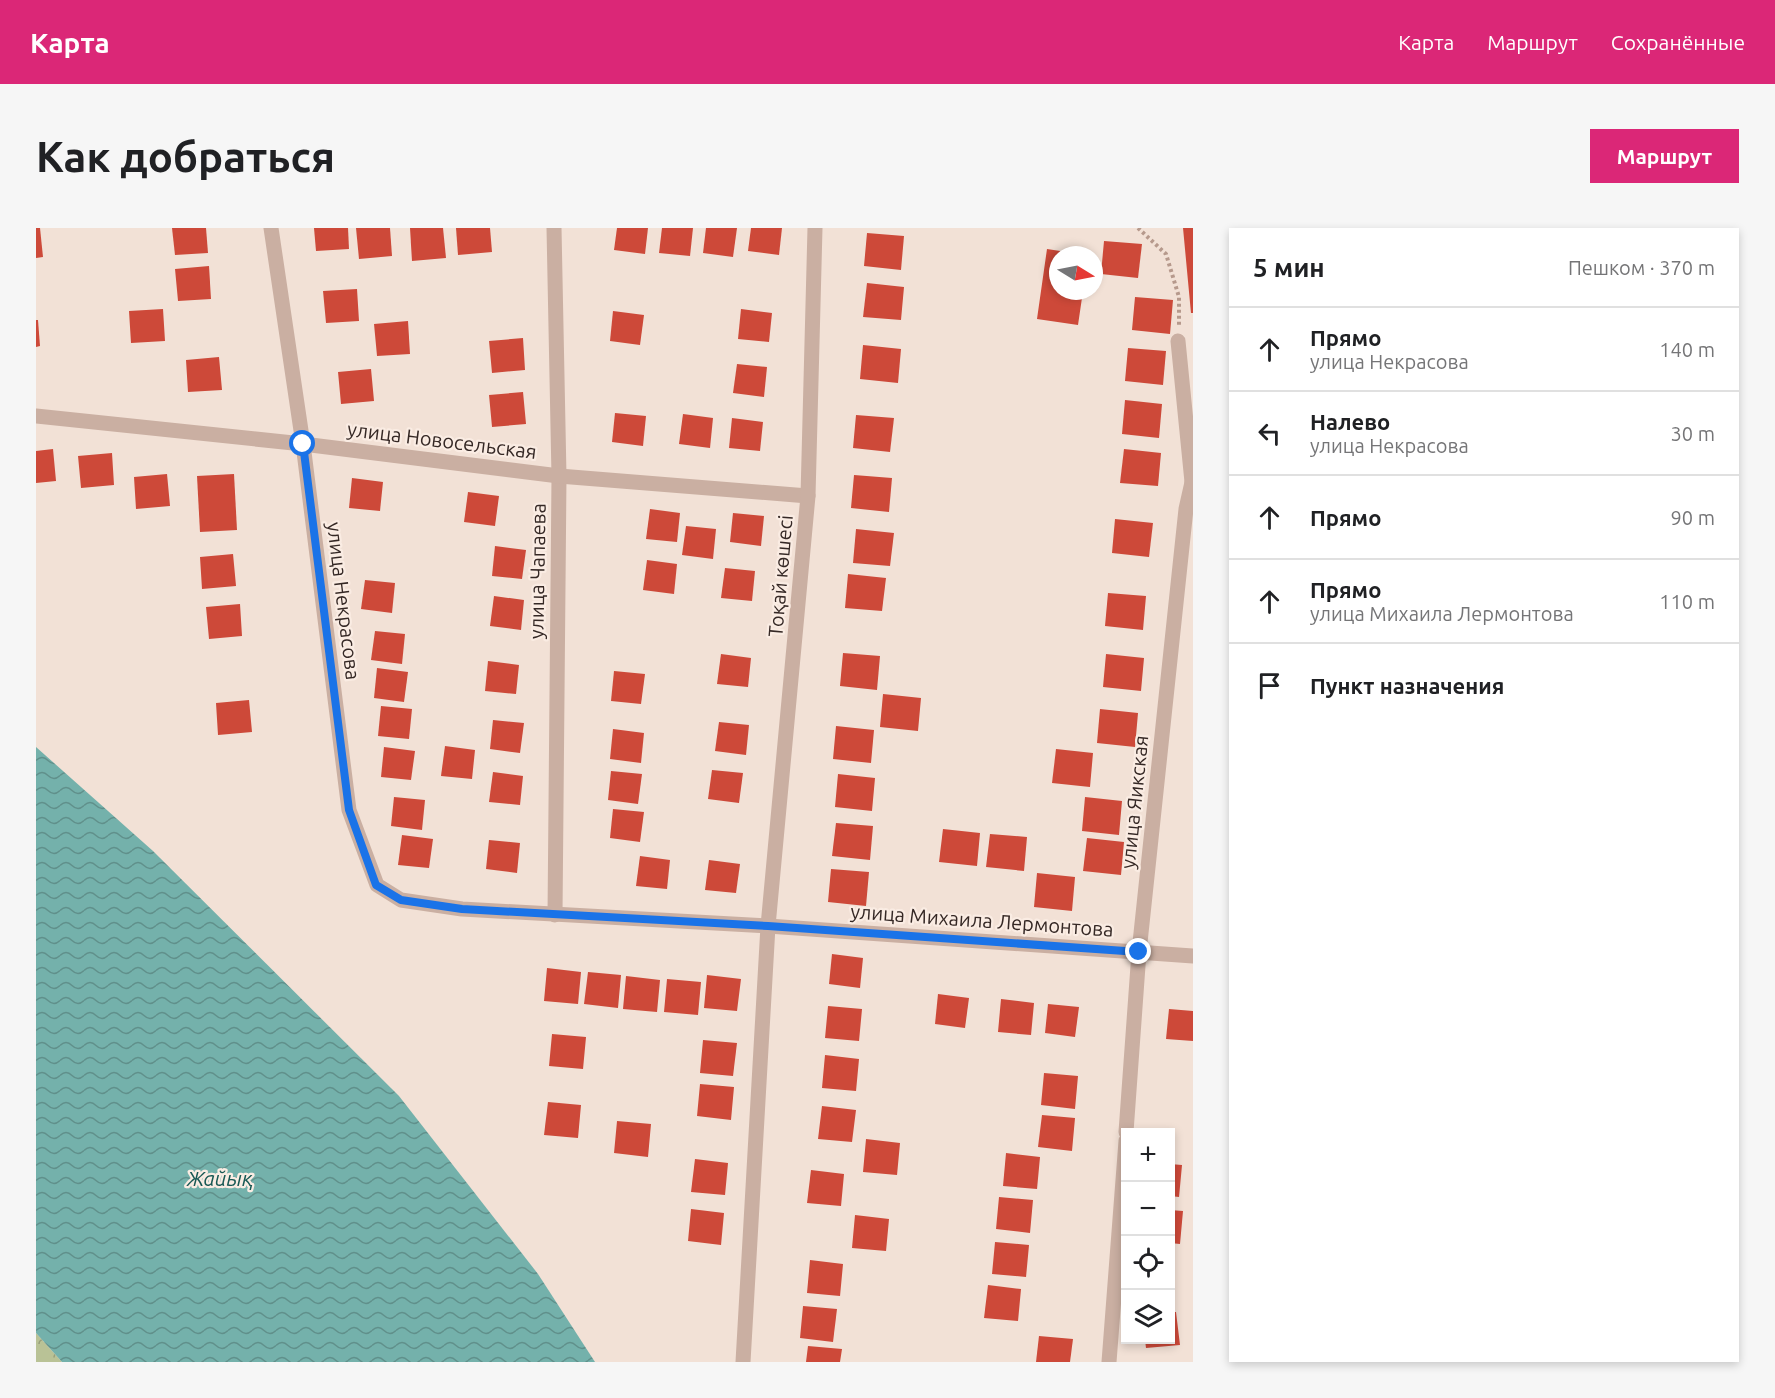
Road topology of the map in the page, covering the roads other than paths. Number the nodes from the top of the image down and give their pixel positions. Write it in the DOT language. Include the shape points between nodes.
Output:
graph roads {
  1 [pos="271,228"];
  2 [pos="554,228"];
  3 [pos="815,228"];
  4 [pos="1178,341"];
  5 [pos="36,416"];
  6 [pos="303,444"];
  7 [pos="559,476"];
  8 [pos="1192,480"];
  9 [pos="808,496"];
  10 [pos="555,915"];
  11 [pos="768,926"];
  12 [pos="1139,952"];
  13 [pos="1193,956"];
  14 [pos="1126,1128"];
  15 [pos="1122,1182"];
  16 [pos="743,1362"];
  17 [pos="1109,1362"];
  1 -- 6 [label="street, улица Некрасова"];
  2 -- 7 [label="street, улица Чапаева"];
  3 -- 9 [label="street, Тоқай көшесі"];
  4 -- 8 [label="street, улица Яикская"];
  5 -- 6 [label="street, улица Новосельская"];
  6 -- 7 [label="street, улица Новосельская"];
  6 -- 10 [label="street, улица Некрасова" via="349,810 376,885 401,900 462,909"];
  7 -- 9 [label="street, улица Новосельская"];
  7 -- 10 [label="street, улица Чапаева"];
  8 -- 12 [label="street, улица Яикская"];
  9 -- 11 [label="street, Тоқай көшесі"];
  10 -- 11 [label="street, улица Михаила Лермонтова"];
  11 -- 12 [label="street, улица Михаила Лермонтова"];
  11 -- 16 [label="street, Тоқай көшесі"];
  12 -- 13 [label="street, улица Михаила Лермонтова"];
  12 -- 14 [label="street, улица Яикская"];
  15 -- 17 [label="street"];
}
